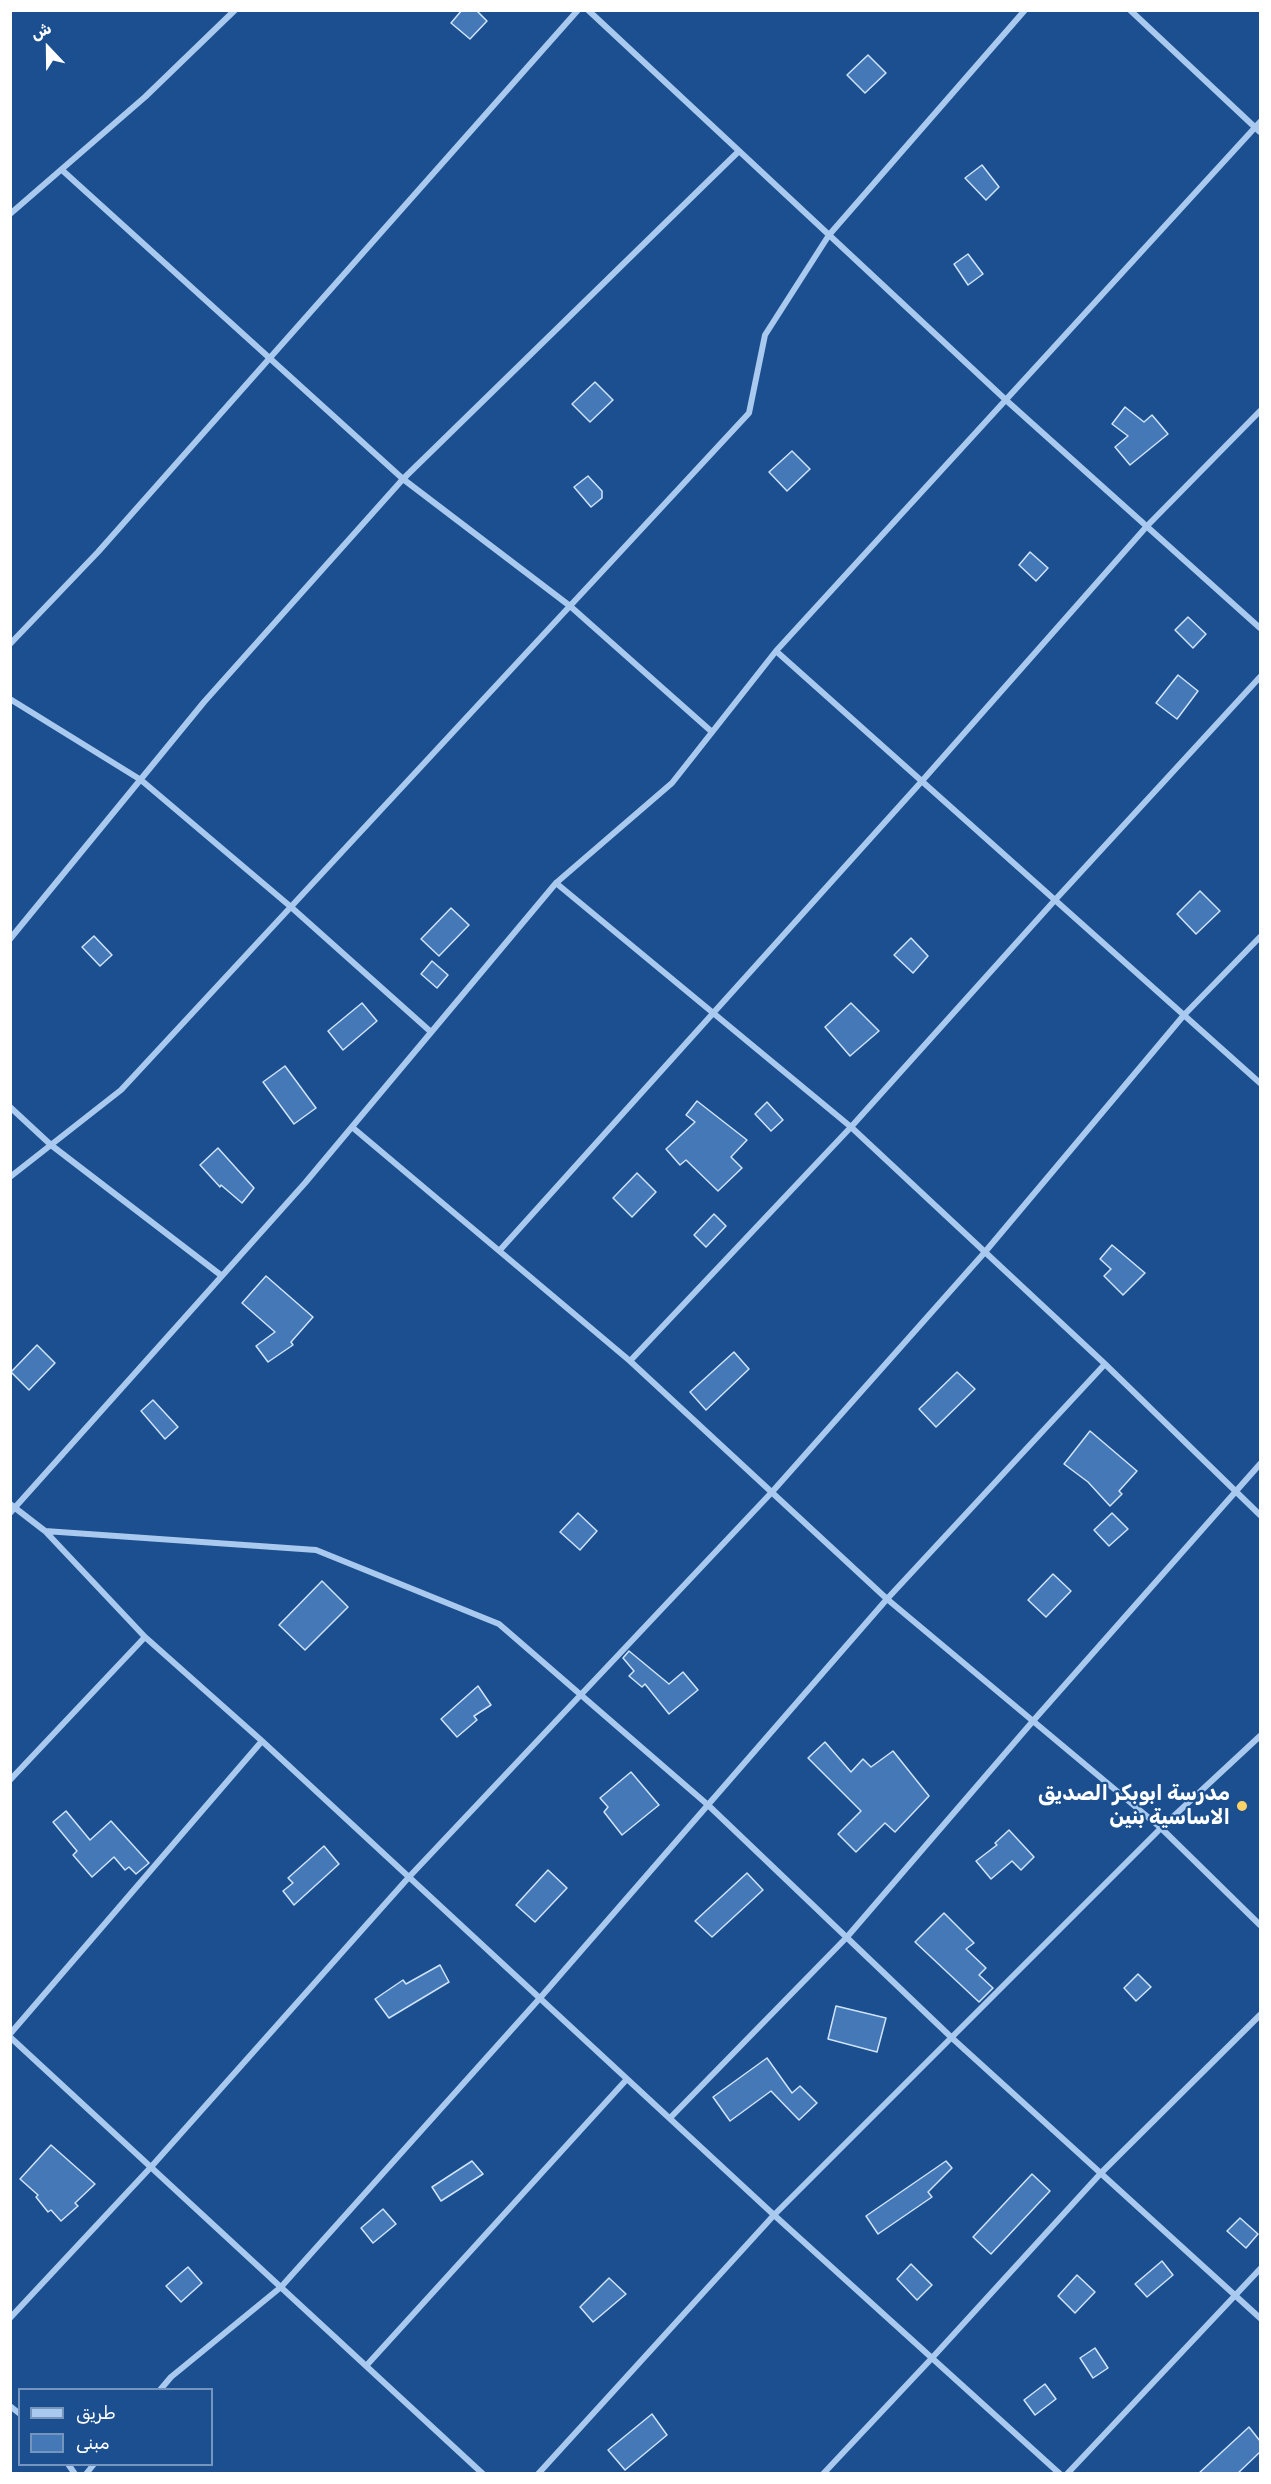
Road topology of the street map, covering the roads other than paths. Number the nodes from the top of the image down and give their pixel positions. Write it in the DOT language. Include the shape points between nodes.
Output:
graph roads {
  1 [pos="236,10"];
  2 [pos="578,10"];
  3 [pos="588,10"];
  4 [pos="1025,10"];
  5 [pos="1130,10"];
  6 [pos="1259,127"];
  7 [pos="739,150"];
  8 [pos="62,170"];
  9 [pos="10,214"];
  10 [pos="829,235"];
  11 [pos="269,359"];
  12 [pos="1007,400"];
  13 [pos="1260,411"];
  14 [pos="403,479"];
  15 [pos="1147,526"];
  16 [pos="570,606"];
  17 [pos="1260,628"];
  18 [pos="10,644"];
  19 [pos="776,651"];
  20 [pos="1260,677"];
  21 [pos="10,699"];
  22 [pos="712,732"];
  23 [pos="141,780"];
  24 [pos="922,781"];
  25 [pos="556,883"];
  26 [pos="1055,900"];
  27 [pos="291,907"];
  28 [pos="1260,937"];
  29 [pos="10,939"];
  30 [pos="713,1013"];
  31 [pos="1184,1015"];
  32 [pos="431,1032"];
  33 [pos="1260,1083"];
  34 [pos="10,1107"];
  35 [pos="352,1127"];
  36 [pos="851,1127"];
  37 [pos="51,1145"];
  38 [pos="10,1177"];
  39 [pos="500,1250"];
  40 [pos="985,1252"];
  41 [pos="222,1276"];
  42 [pos="630,1361"];
  43 [pos="1105,1364"];
  44 [pos="1260,1464"];
  45 [pos="1235,1490"];
  46 [pos="772,1492"];
  47 [pos="12,1508"];
  48 [pos="1260,1515"];
  49 [pos="45,1531"];
  50 [pos="887,1599"];
  51 [pos="145,1637"];
  52 [pos="580,1695"];
  53 [pos="1033,1721"];
  54 [pos="1260,1736"];
  55 [pos="262,1741"];
  56 [pos="10,1780"];
  57 [pos="708,1805"];
  58 [pos="1161,1828"];
  59 [pos="409,1877"];
  60 [pos="1260,1925"];
  61 [pos="847,1937"];
  62 [pos="540,1998"];
  63 [pos="1260,2015"];
  64 [pos="10,2036"];
  65 [pos="952,2038"];
  66 [pos="627,2079"];
  67 [pos="670,2118"];
  68 [pos="151,2167"];
  69 [pos="1101,2173"];
  70 [pos="774,2215"];
  71 [pos="1260,2269"];
  72 [pos="281,2287"];
  73 [pos="1237,2296"];
  74 [pos="10,2318"];
  75 [pos="1260,2318"];
  76 [pos="932,2358"];
  77 [pos="366,2366"];
  78 [pos="162,2388"];
  79 [pos="483,2474"];
  80 [pos="538,2474"];
  81 [pos="823,2474"];
  82 [pos="1060,2474"];
  83 [pos="1067,2474"];
  1 -- 8 [label="street"];
  2 -- 11 [label="street"];
  3 -- 7 [label="street"];
  4 -- 10 [label="street"];
  5 -- 6 [label="street"];
  6 -- 12 [label="street"];
  7 -- 10 [label="street"];
  7 -- 14 [label="street"];
  8 -- 9 [label="street"];
  8 -- 11 [label="street"];
  10 -- 12 [label="street"];
  10 -- 16 [label="street" via="765,335 749,413"];
  11 -- 14 [label="street"];
  11 -- 18 [label="street" via="98,552"];
  12 -- 15 [label="street"];
  12 -- 19 [label="street"];
  13 -- 15 [label="street"];
  14 -- 16 [label="street"];
  14 -- 23 [label="street" via="204,702"];
  15 -- 17 [label="street"];
  15 -- 24 [label="street"];
  16 -- 22 [label="street"];
  16 -- 27 [label="street"];
  19 -- 22 [label="street"];
  19 -- 24 [label="street"];
  20 -- 26 [label="street"];
  21 -- 23 [label="street"];
  22 -- 25 [label="street" via="672,783"];
  23 -- 27 [label="street"];
  23 -- 29 [label="street"];
  24 -- 26 [label="street"];
  24 -- 30 [label="street"];
  25 -- 30 [label="street"];
  25 -- 32 [label="street"];
  26 -- 31 [label="street"];
  26 -- 36 [label="street"];
  27 -- 32 [label="street"];
  27 -- 37 [label="street" via="121,1090"];
  28 -- 31 [label="street"];
  30 -- 36 [label="street"];
  30 -- 39 [label="street"];
  31 -- 33 [label="street"];
  31 -- 40 [label="street"];
  32 -- 35 [label="street"];
  34 -- 37 [label="street"];
  35 -- 39 [label="street"];
  35 -- 41 [label="street"];
  36 -- 40 [label="street"];
  36 -- 42 [label="street"];
  37 -- 38 [label="street"];
  37 -- 41 [label="street"];
  39 -- 42 [label="street"];
  40 -- 43 [label="street"];
  40 -- 46 [label="street"];
  41 -- 47 [label="street"];
  42 -- 46 [label="street"];
  43 -- 45 [label="street"];
  43 -- 50 [label="street"];
  44 -- 45 [label="street"];
  45 -- 48 [label="street"];
  45 -- 53 [label="street"];
  46 -- 50 [label="street"];
  46 -- 52 [label="street"];
  47 -- 49 [label="street"];
  49 -- 51 [label="street"];
  49 -- 52 [label="street" via="315,1550 499,1624"];
  50 -- 53 [label="street"];
  50 -- 57 [label="street"];
  51 -- 55 [label="street"];
  51 -- 56 [label="street"];
  52 -- 57 [label="street"];
  52 -- 59 [label="street"];
  53 -- 58 [label="street"];
  53 -- 61 [label="street"];
  54 -- 58 [label="street"];
  55 -- 59 [label="street"];
  55 -- 64 [label="street"];
  57 -- 61 [label="street"];
  57 -- 62 [label="street"];
  58 -- 60 [label="street"];
  58 -- 65 [label="street"];
  59 -- 62 [label="street"];
  59 -- 68 [label="street"];
  61 -- 65 [label="street"];
  61 -- 67 [label="street"];
  62 -- 66 [label="street"];
  62 -- 72 [label="street"];
  63 -- 69 [label="street"];
  64 -- 68 [label="street"];
  65 -- 69 [label="street"];
  65 -- 70 [label="street"];
  66 -- 67 [label="street"];
  66 -- 77 [label="street"];
  67 -- 70 [label="street"];
  68 -- 72 [label="street"];
  68 -- 74 [label="street"];
  69 -- 73 [label="street"];
  69 -- 76 [label="street"];
  70 -- 76 [label="street"];
  70 -- 80 [label="street"];
  71 -- 73 [label="street"];
  72 -- 77 [label="street"];
  72 -- 78 [label="street"];
  73 -- 75 [label="street"];
  73 -- 83 [label="street"];
  76 -- 81 [label="street"];
  76 -- 82 [label="street"];
  77 -- 79 [label="street"];
}
